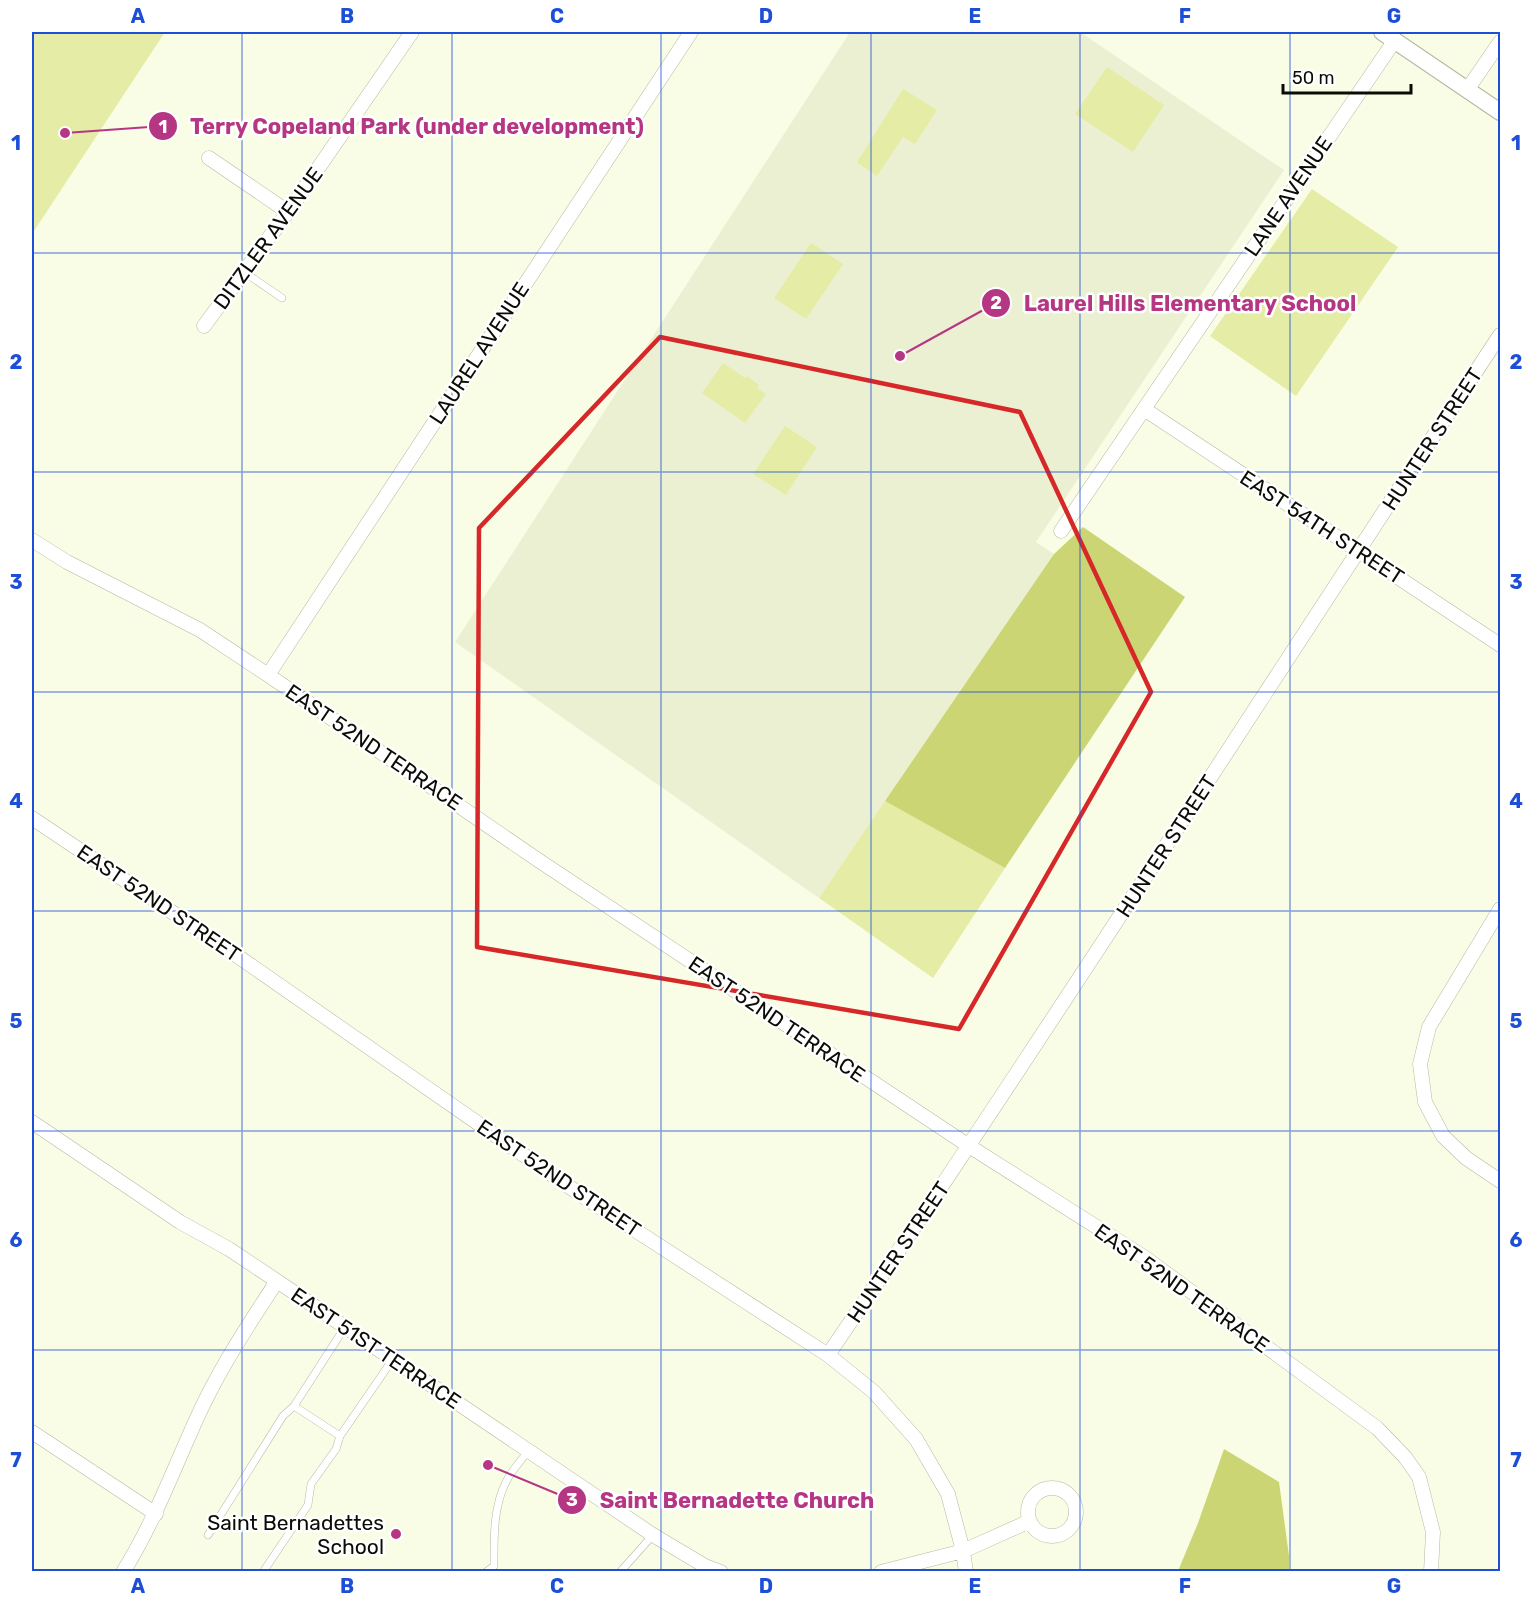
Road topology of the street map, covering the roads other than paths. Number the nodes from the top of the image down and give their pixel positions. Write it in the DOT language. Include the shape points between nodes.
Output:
graph roads {
  1 [pos="412,32"];
  2 [pos="691,32"];
  3 [pos="1388,36"];
  4 [pos="1500,42"];
  5 [pos="1467,90"];
  6 [pos="1500,112"];
  7 [pos="209,158"];
  8 [pos="288,212"];
  9 [pos="244,272"];
  10 [pos="282,298"];
  11 [pos="204,326"];
  12 [pos="1500,335"];
  13 [pos="1144,410"];
  14 [pos="1061,531"];
  15 [pos="32,540"];
  16 [pos="1358,551"];
  17 [pos="1500,645"];
  18 [pos="268,675"];
  19 [pos="32,818"];
  20 [pos="1500,909"];
  21 [pos="32,1122"];
  22 [pos="969,1146"];
  23 [pos="1500,1181"];
  24 [pos="277,1281"];
  25 [pos="345,1327"];
  26 [pos="828,1355"];
  27 [pos="393,1359"];
  28 [pos="294,1406"];
  29 [pos="32,1432"];
  30 [pos="340,1436"];
  31 [pos="528,1450"];
  32 [pos="156,1514"];
  33 [pos="1030,1521"];
  34 [pos="208,1535"];
  35 [pos="653,1535"];
  36 [pos="963,1551"];
  37 [pos="494,1566"];
  38 [pos="123,1572"];
  39 [pos="263,1572"];
  40 [pos="486,1572"];
  41 [pos="502,1572"];
  42 [pos="620,1572"];
  43 [pos="721,1572"];
  44 [pos="881,1572"];
  45 [pos="966,1572"];
  46 [pos="1431,1572"];
  1 -- 8 [label="street, DITZLER AVENUE"];
  2 -- 18 [label="street, LAUREL AVENUE"];
  3 -- 5 [label="street"];
  3 -- 13 [label="street, LANE AVENUE"];
  4 -- 5 [label="street"];
  5 -- 6 [label="street"];
  7 -- 8 [label="street"];
  8 -- 9 [label="street, DITZLER AVENUE"];
  9 -- 10 [label="lane"];
  9 -- 11 [label="street, DITZLER AVENUE"];
  12 -- 16 [label="street, HUNTER STREET"];
  13 -- 14 [label="street, LANE AVENUE"];
  13 -- 16 [label="street, EAST 54TH STREET"];
  15 -- 18 [label="street, EAST 52ND TERRACE" via="200,630"];
  16 -- 17 [label="street, EAST 54TH STREET"];
  16 -- 22 [label="street, HUNTER STREET"];
  18 -- 22 [label="street, EAST 52ND TERRACE"];
  19 -- 26 [label="street, EAST 52ND STREET" via="584,1197"];
  20 -- 23 [label="street" via="1429,1027 1420,1064 1425,1102 1443,1136 1466,1158"];
  21 -- 24 [label="street, EAST 51ST TERRACE" via="180,1222"];
  22 -- 26 [label="street, HUNTER STREET"];
  22 -- 46 [label="street, EAST 52ND TERRACE" via="1144,1257 1377,1428 1419,1477 1433,1532"];
  24 -- 25 [label="street, EAST 51ST TERRACE"];
  24 -- 32 [label="street" via="231,1352 204,1403"];
  25 -- 27 [label="street, EAST 51ST TERRACE"];
  25 -- 28 [label="lane"];
  26 -- 36 [label="street, EAST 52ND STREET" via="874,1392 916,1439 948,1494"];
  27 -- 30 [label="lane"];
  27 -- 31 [label="street, EAST 51ST TERRACE"];
  28 -- 30 [label="lane"];
  28 -- 34 [label="lane" via="283,1416"];
  29 -- 32 [label="street"];
  30 -- 39 [label="lane" via="336,1449 311,1484 308,1505"];
  31 -- 35 [label="street, EAST 51ST TERRACE"];
  31 -- 37 [label="lane" via="506,1481 498,1503"];
  32 -- 38 [label="street"];
  33 -- 36 [label="street"];
  35 -- 42 [label="lane"];
  35 -- 43 [label="street, EAST 51ST TERRACE"];
  36 -- 44 [label="street"];
  36 -- 45 [label="street, EAST 52ND STREET"];
  37 -- 40 [label="lane"];
  37 -- 41 [label="lane"];
}
